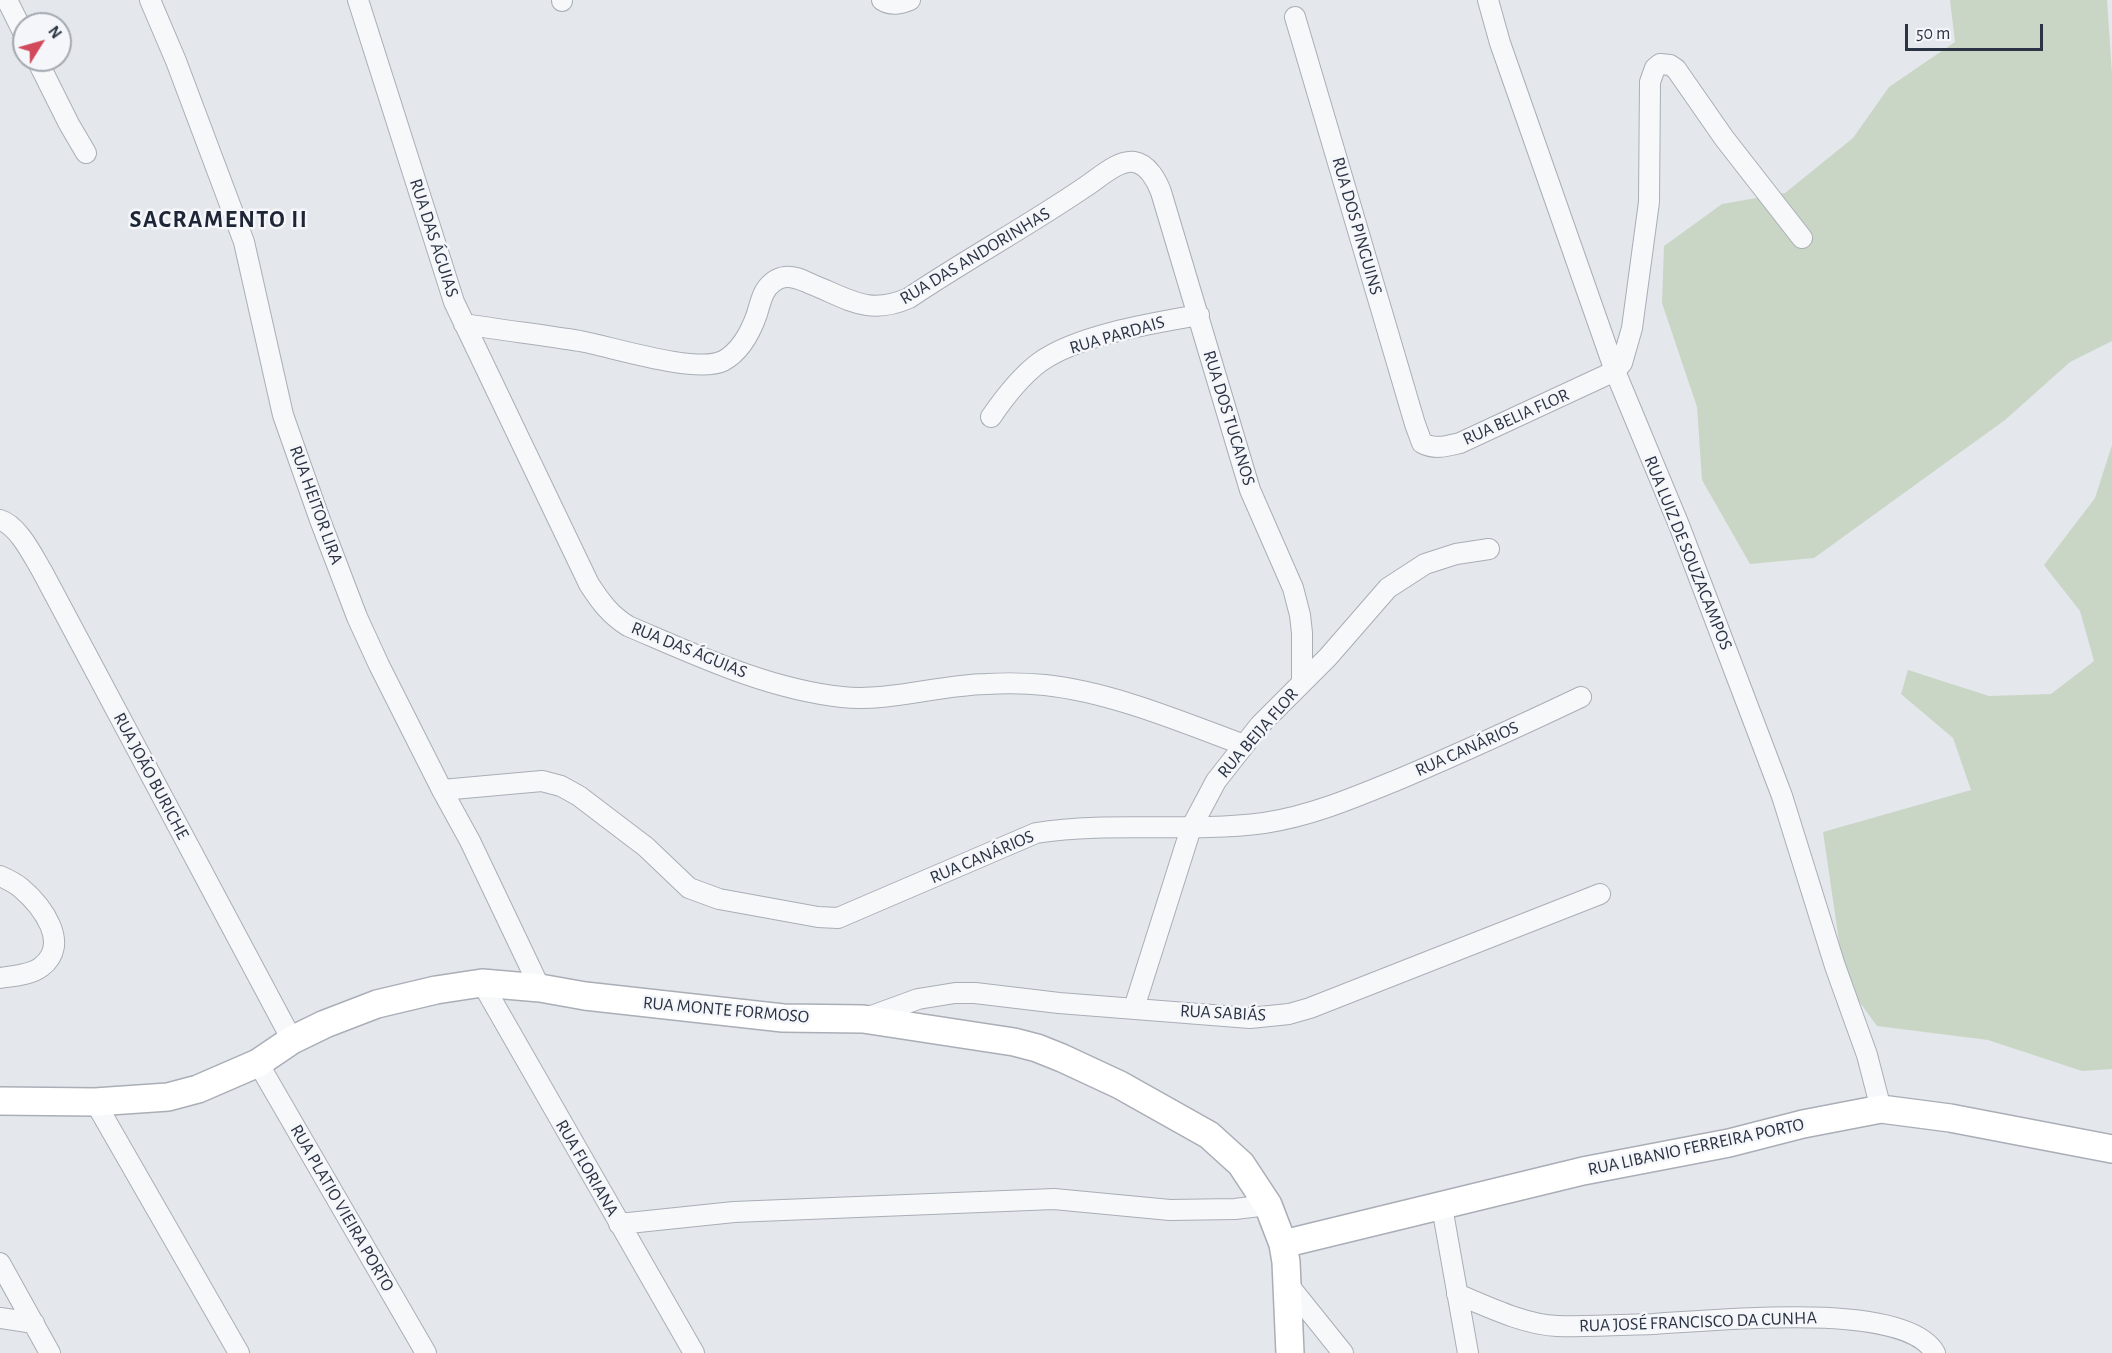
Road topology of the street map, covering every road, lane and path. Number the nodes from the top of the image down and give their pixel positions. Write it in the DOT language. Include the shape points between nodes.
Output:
graph roads {
  1 [pos="150,0"];
  2 [pos="357,0"];
  3 [pos="882,0"];
  4 [pos="910,0"];
  5 [pos="1488,0"];
  6 [pos="1295,17"];
  7 [pos="43,72"];
  8 [pos="86,153"];
  9 [pos="1134,162"];
  10 [pos="1802,238"];
  11 [pos="1199,315"];
  12 [pos="464,324"];
  13 [pos="1615,372"];
  14 [pos="991,417"];
  15 [pos="1419,435"];
  16 [pos="0,520"];
  17 [pos="1489,549"];
  18 [pos="1302,682"];
  19 [pos="1581,697"];
  20 [pos="1244,745"];
  21 [pos="442,790"];
  22 [pos="1191,828"];
  23 [pos="0,876"];
  24 [pos="1600,894"];
  25 [pos="0,978"];
  26 [pos="482,983"];
  27 [pos="540,988"];
  28 [pos="1134,1008"];
  29 [pos="864,1019"];
  30 [pos="292,1041"];
  31 [pos="258,1063"];
  32 [pos="0,1101"];
  33 [pos="95,1102"];
  34 [pos="1881,1109"];
  35 [pos="2112,1149"];
  36 [pos="1268,1205"];
  37 [pos="1442,1207"];
  38 [pos="619,1224"];
  39 [pos="1283,1244"];
  40 [pos="0,1263"];
  41 [pos="1286,1282"];
  42 [pos="1457,1294"];
  43 [pos="0,1318"];
  44 [pos="34,1323"];
  45 [pos="50,1353"];
  46 [pos="239,1353"];
  47 [pos="426,1353"];
  48 [pos="694,1353"];
  49 [pos="1290,1353"];
  50 [pos="1343,1353"];
  51 [pos="1468,1353"];
  52 [pos="1935,1353"];
  1 -- 21 [label="street, RUA HEITOR LIRA" via="244,242 283,415 320,520 357,617"];
  2 -- 12 [label="street, RUA DAS ÁGUIAS" via="441,265"];
  3 -- 4 [label="street" via="888,4"];
  5 -- 13 [label="street, RUA LUIZ DE SOUZACAMPOS"];
  6 -- 15 [label="street, RUA DOS PINGUINS"];
  7 -- 8 [label="street"];
  9 -- 11 [label="street, RUA DOS TUCANOS" via="1145,168 1158,185"];
  9 -- 12 [label="street, RUA DAS ANDORINHAS" via="1109,171 1046,214 894,304 864,305 794,277 782,277 764,292 747,335 732,355 710,365 672,362 582,342"];
  10 -- 13 [label="street" via="1676,69 1660,64 1650,82 1649,202 1632,328 1622,363"];
  11 -- 14 [label="street, RUA PARDAIS" via="1125,329 1050,356 1023,377"];
  11 -- 18 [label="street, RUA DOS TUCANOS" via="1250,490 1297,601 1302,633"];
  12 -- 20 [label="street, RUA DAS ÁGUIAS" via="589,584 615,618 628,626 720,665 788,687 866,699 982,684 1045,685 1158,712"];
  13 -- 15 [label="street, RUA BELIA FLOR" via="1460,443 1428,446"];
  13 -- 34 [label="street, RUA LUIZ DE SOUZACAMPOS" via="1679,525 1782,796"];
  16 -- 30 [label="street, RUA JOÃO BURICHE" via="6,521 23,540 42,572"];
  17 -- 18 [label="street, RUA BEIJA FLOR" via="1446,557 1407,574 1382,594"];
  18 -- 20 [label="street, RUA BEIJA FLOR"];
  19 -- 22 [label="street, RUA CANÁRIOS" via="1481,745 1326,807 1266,822"];
  20 -- 22 [label="street, RUA BEIJA FLOR" via="1209,791"];
  21 -- 22 [label="street, RUA CANÁRIOS" via="542,781 561,786 646,847 689,888 752,906 838,918 1036,833"];
  21 -- 27 [label="street, RUA HEITOR LIRA"];
  22 -- 28 [label="street, RUA BEIJA FLOR"];
  23 -- 25 [label="street" via="20,887 48,918 55,940 51,956 41,968"];
  24 -- 28 [label="street, RUA SABIÁS" via="1289,1014 1250,1018"];
  26 -- 27 [label="street, RUA MONTE FORMOSO"];
  26 -- 30 [label="street, RUA MONTE FORMOSO" via="377,1004"];
  26 -- 38 [label="street, RUA FLORIANA"];
  27 -- 29 [label="street, RUA MONTE FORMOSO" via="783,1018"];
  28 -- 29 [label="street, RUA SABIÁS" via="955,993 918,999"];
  29 -- 36 [label="street, RUA MONTE FORMOSO" via="1014,1042 1062,1058 1209,1135 1241,1164"];
  30 -- 31 [label="street, RUA MONTE FORMOSO"];
  31 -- 33 [label="street, RUA MONTE FORMOSO" via="198,1089 168,1097"];
  31 -- 47 [label="street, RUA PLATIO VIEIRA PORTO"];
  32 -- 33 [label="street, RUA MONTE FORMOSO"];
  33 -- 46 [label="street"];
  34 -- 35 [label="street, RUA LIBANIO FERREIRA PORTO"];
  34 -- 37 [label="street, RUA LIBANIO FERREIRA PORTO" via="1583,1171"];
  36 -- 38 [label="street" via="1170,1210 1054,1200 734,1212"];
  36 -- 39 [label="street, RUA MONTE FORMOSO"];
  37 -- 39 [label="street, RUA LIBANIO FERREIRA PORTO"];
  37 -- 42 [label="street"];
  38 -- 48 [label="street, RUA FLORIANA"];
  39 -- 41 [label="street, RUA MONTE FORMOSO"];
  40 -- 44 [label="street"];
  41 -- 49 [label="street, RUA MONTE FORMOSO"];
  41 -- 50 [label="street"];
  42 -- 51 [label="street"];
  42 -- 52 [label="street, RUA JOSÉ FRANCISCO DA CUNHA" via="1554,1326 1755,1317 1830,1318 1907,1331 1925,1341"];
  43 -- 44 [label="street"];
  44 -- 45 [label="street"];
}
